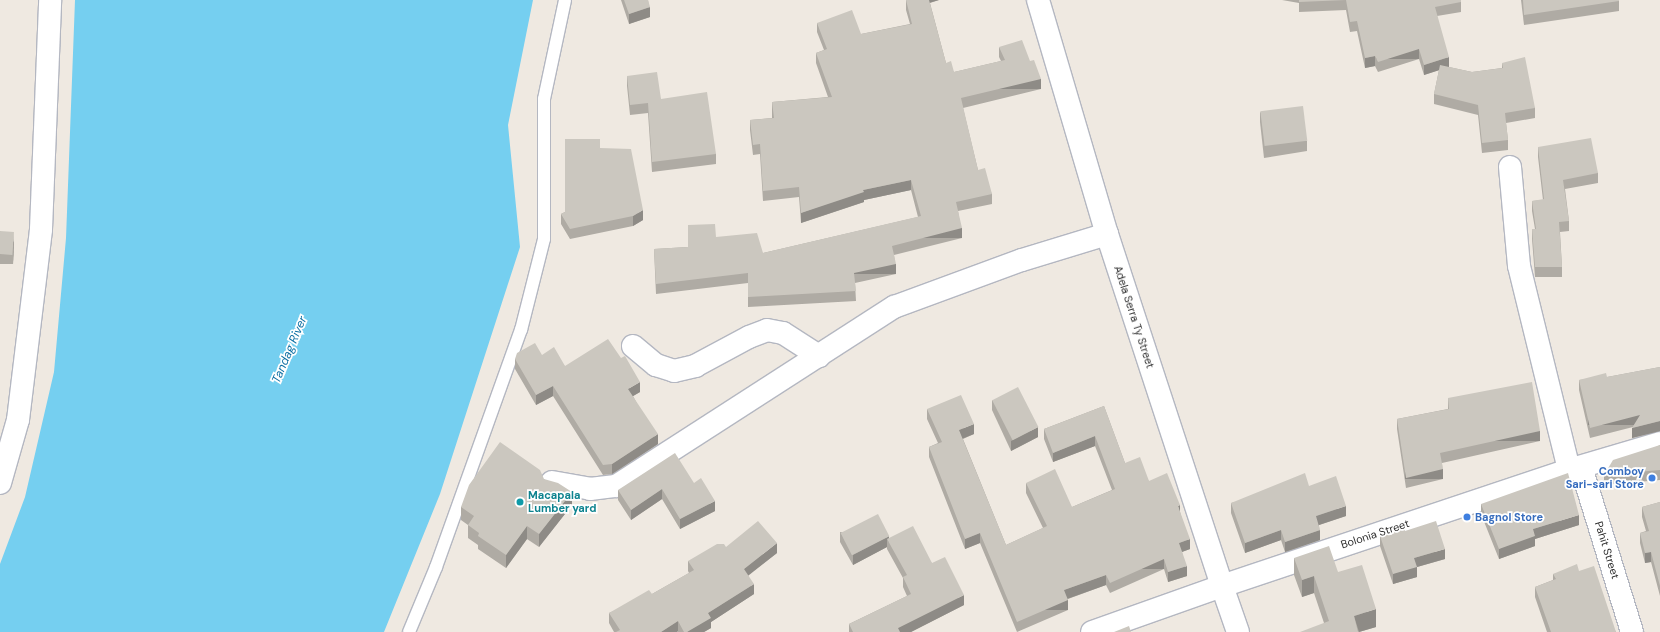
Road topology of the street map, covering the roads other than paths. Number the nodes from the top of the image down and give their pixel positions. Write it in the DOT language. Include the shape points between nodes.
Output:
graph roads {
  1 [pos="50,0"];
  2 [pos="565,0"];
  3 [pos="1038,0"];
  4 [pos="1510,167"];
  5 [pos="1107,234"];
  6 [pos="633,346"];
  7 [pos="819,356"];
  8 [pos="1660,443"];
  9 [pos="1575,468"];
  10 [pos="552,482"];
  11 [pos="0,483"];
  12 [pos="1222,586"];
  13 [pos="409,632"];
  14 [pos="1092,632"];
  15 [pos="1238,632"];
  16 [pos="1632,632"];
  1 -- 11 [label="street" via="41,229 18,420"];
  2 -- 13 [label="lane" via="544,99 544,239 521,330 436,567"];
  3 -- 5 [label="street, Adela Serra Ty Street"];
  4 -- 9 [label="street, Pahit Street" via="1519,266"];
  5 -- 7 [label="street" via="1022,260 901,304 864,325"];
  5 -- 12 [label="street, Adela Serra Ty Street"];
  6 -- 7 [label="street" via="656,365 674,371 695,366 767,330 783,333"];
  7 -- 10 [label="street" via="616,486 590,489"];
  8 -- 9 [label="street, Bolonia Street"];
  9 -- 12 [label="street, Bolonia Street"];
  9 -- 16 [label="street, Pahit Street"];
  12 -- 14 [label="street, Bolonia Street"];
  12 -- 15 [label="street, Adela Serra Ty Street"];
}
